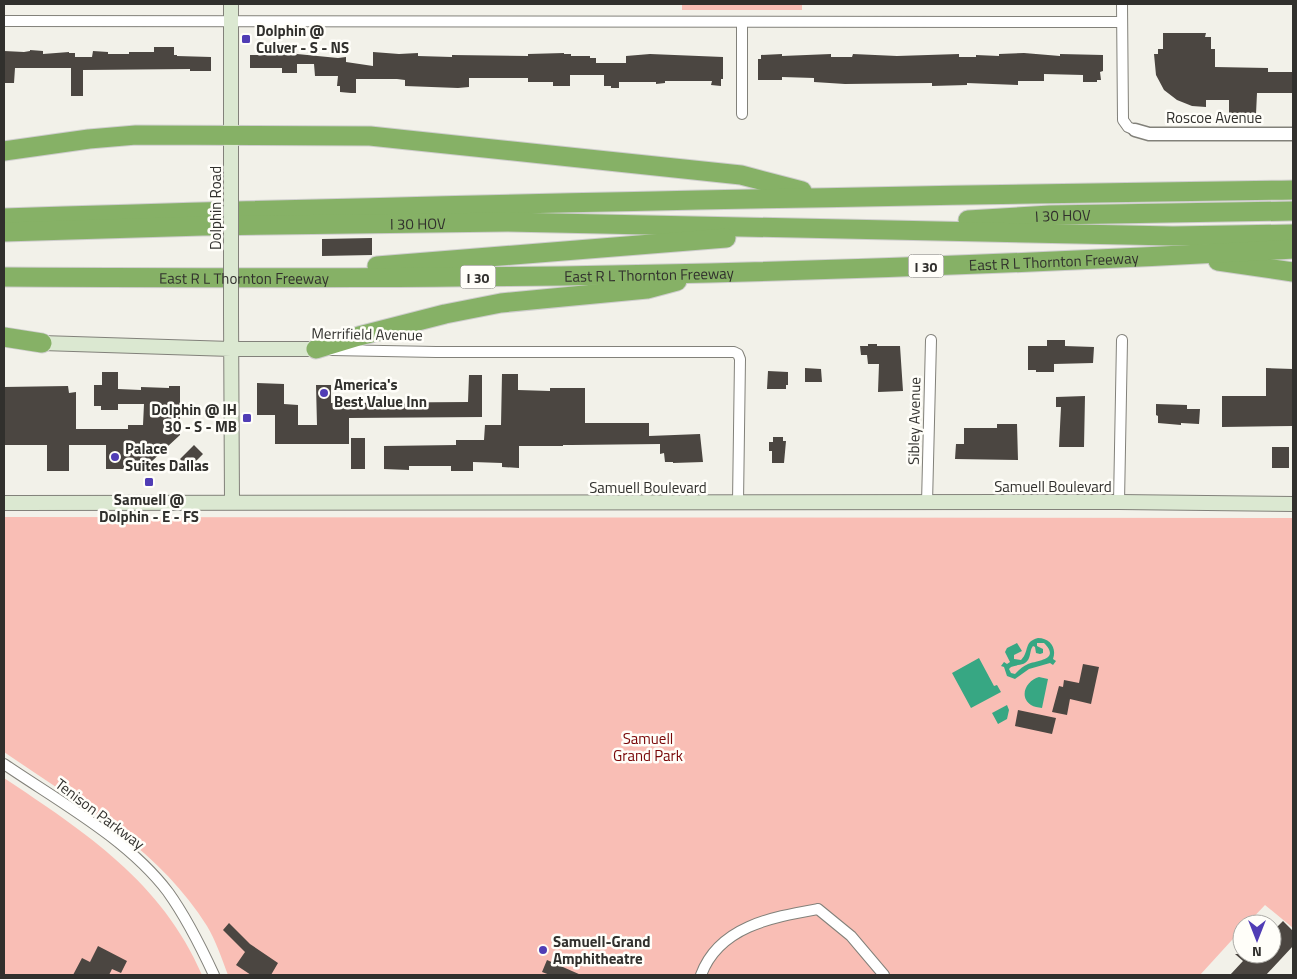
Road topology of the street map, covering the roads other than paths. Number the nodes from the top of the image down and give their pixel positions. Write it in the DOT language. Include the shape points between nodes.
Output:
graph roads {
  1 [pos="231,4"];
  2 [pos="1123,5"];
  3 [pos="4,21"];
  4 [pos="231,22"];
  5 [pos="742,22"];
  6 [pos="1122,22"];
  7 [pos="742,114"];
  8 [pos="1135,130"];
  9 [pos="1293,134"];
  10 [pos="231,136"];
  11 [pos="4,151"];
  12 [pos="1293,177"];
  13 [pos="1293,190"];
  14 [pos="1249,191"];
  15 [pos="824,197"];
  16 [pos="408,207"];
  17 [pos="1293,212"];
  18 [pos="4,218"];
  19 [pos="833,230"];
  20 [pos="4,232"];
  21 [pos="1293,234"];
  22 [pos="1293,249"];
  23 [pos="1142,257"];
  24 [pos="1293,272"];
  25 [pos="710,273"];
  26 [pos="4,277"];
  27 [pos="246,278"];
  28 [pos="4,337"];
  29 [pos="931,340"];
  30 [pos="1122,340"];
  31 [pos="42,344"];
  32 [pos="4,345"];
  33 [pos="231,349"];
  34 [pos="316,349"];
  35 [pos="232,502"];
  36 [pos="738,502"];
  37 [pos="1119,502"];
  38 [pos="4,503"];
  39 [pos="927,503"];
  40 [pos="1293,504"];
  41 [pos="4,764"];
  42 [pos="214,975"];
  43 [pos="701,975"];
  44 [pos="884,975"];
  1 -- 4 [label="main road, Dolphin Road"];
  2 -- 6 [label="street"];
  3 -- 4 [label="street"];
  4 -- 5 [label="street"];
  4 -- 10 [label="main road, Dolphin Road"];
  5 -- 6 [label="street"];
  5 -- 7 [label="street"];
  6 -- 8 [label="street" via="1123,120"];
  8 -- 9 [label="street, Roscoe Avenue" via="1149,134"];
  10 -- 11 [label="highway" via="136,135"];
  10 -- 15 [label="highway" via="370,136 416,140 741,175"];
  10 -- 33 [label="main road, Dolphin Road, bridge"];
  12 -- 14 [label="highway"];
  13 -- 14 [label="highway"];
  14 -- 15 [label="highway"];
  15 -- 16 [label="highway"];
  16 -- 18 [label="highway"];
  16 -- 19 [label="highway"];
  17 -- 19 [label="highway, I 30 HOV" via="1050,215"];
  19 -- 20 [label="highway, I 30 HOV" via="507,222"];
  19 -- 21 [label="highway, I 30 HOV" via="1182,236"];
  19 -- 27 [label="highway"];
  22 -- 23 [label="highway, East R L Thornton Freeway / I 30"];
  23 -- 24 [label="highway" via="1226,262"];
  23 -- 25 [label="highway, East R L Thornton Freeway / I 30"];
  25 -- 27 [label="highway, East R L Thornton Freeway / I 30"];
  25 -- 34 [label="highway" via="647,289 501,303 445,314"];
  26 -- 27 [label="highway, East R L Thornton Freeway / I 30"];
  28 -- 31 [label="highway"];
  29 -- 39 [label="street, Sibley Avenue"];
  30 -- 37 [label="street"];
  31 -- 32 [label="street, Merrifield Avenue"];
  31 -- 33 [label="main road, Merrifield Avenue"];
  33 -- 34 [label="main road, Merrifield Avenue"];
  33 -- 35 [label="main road, Dolphin Road"];
  34 -- 36 [label="street, Merrifield Avenue" via="729,351 738,354"];
  35 -- 36 [label="main road, Samuell Boulevard"];
  35 -- 38 [label="main road, Samuell Boulevard"];
  36 -- 39 [label="main road, Samuell Boulevard"];
  37 -- 39 [label="main road, Samuell Boulevard"];
  37 -- 40 [label="main road, Samuell Boulevard"];
  41 -- 42 [label="street, Tenison Parkway" via="91,822 138,861 167,892"];
  43 -- 44 [label="street" via="717,950 745,928 778,916 818,909 851,936"];
}
